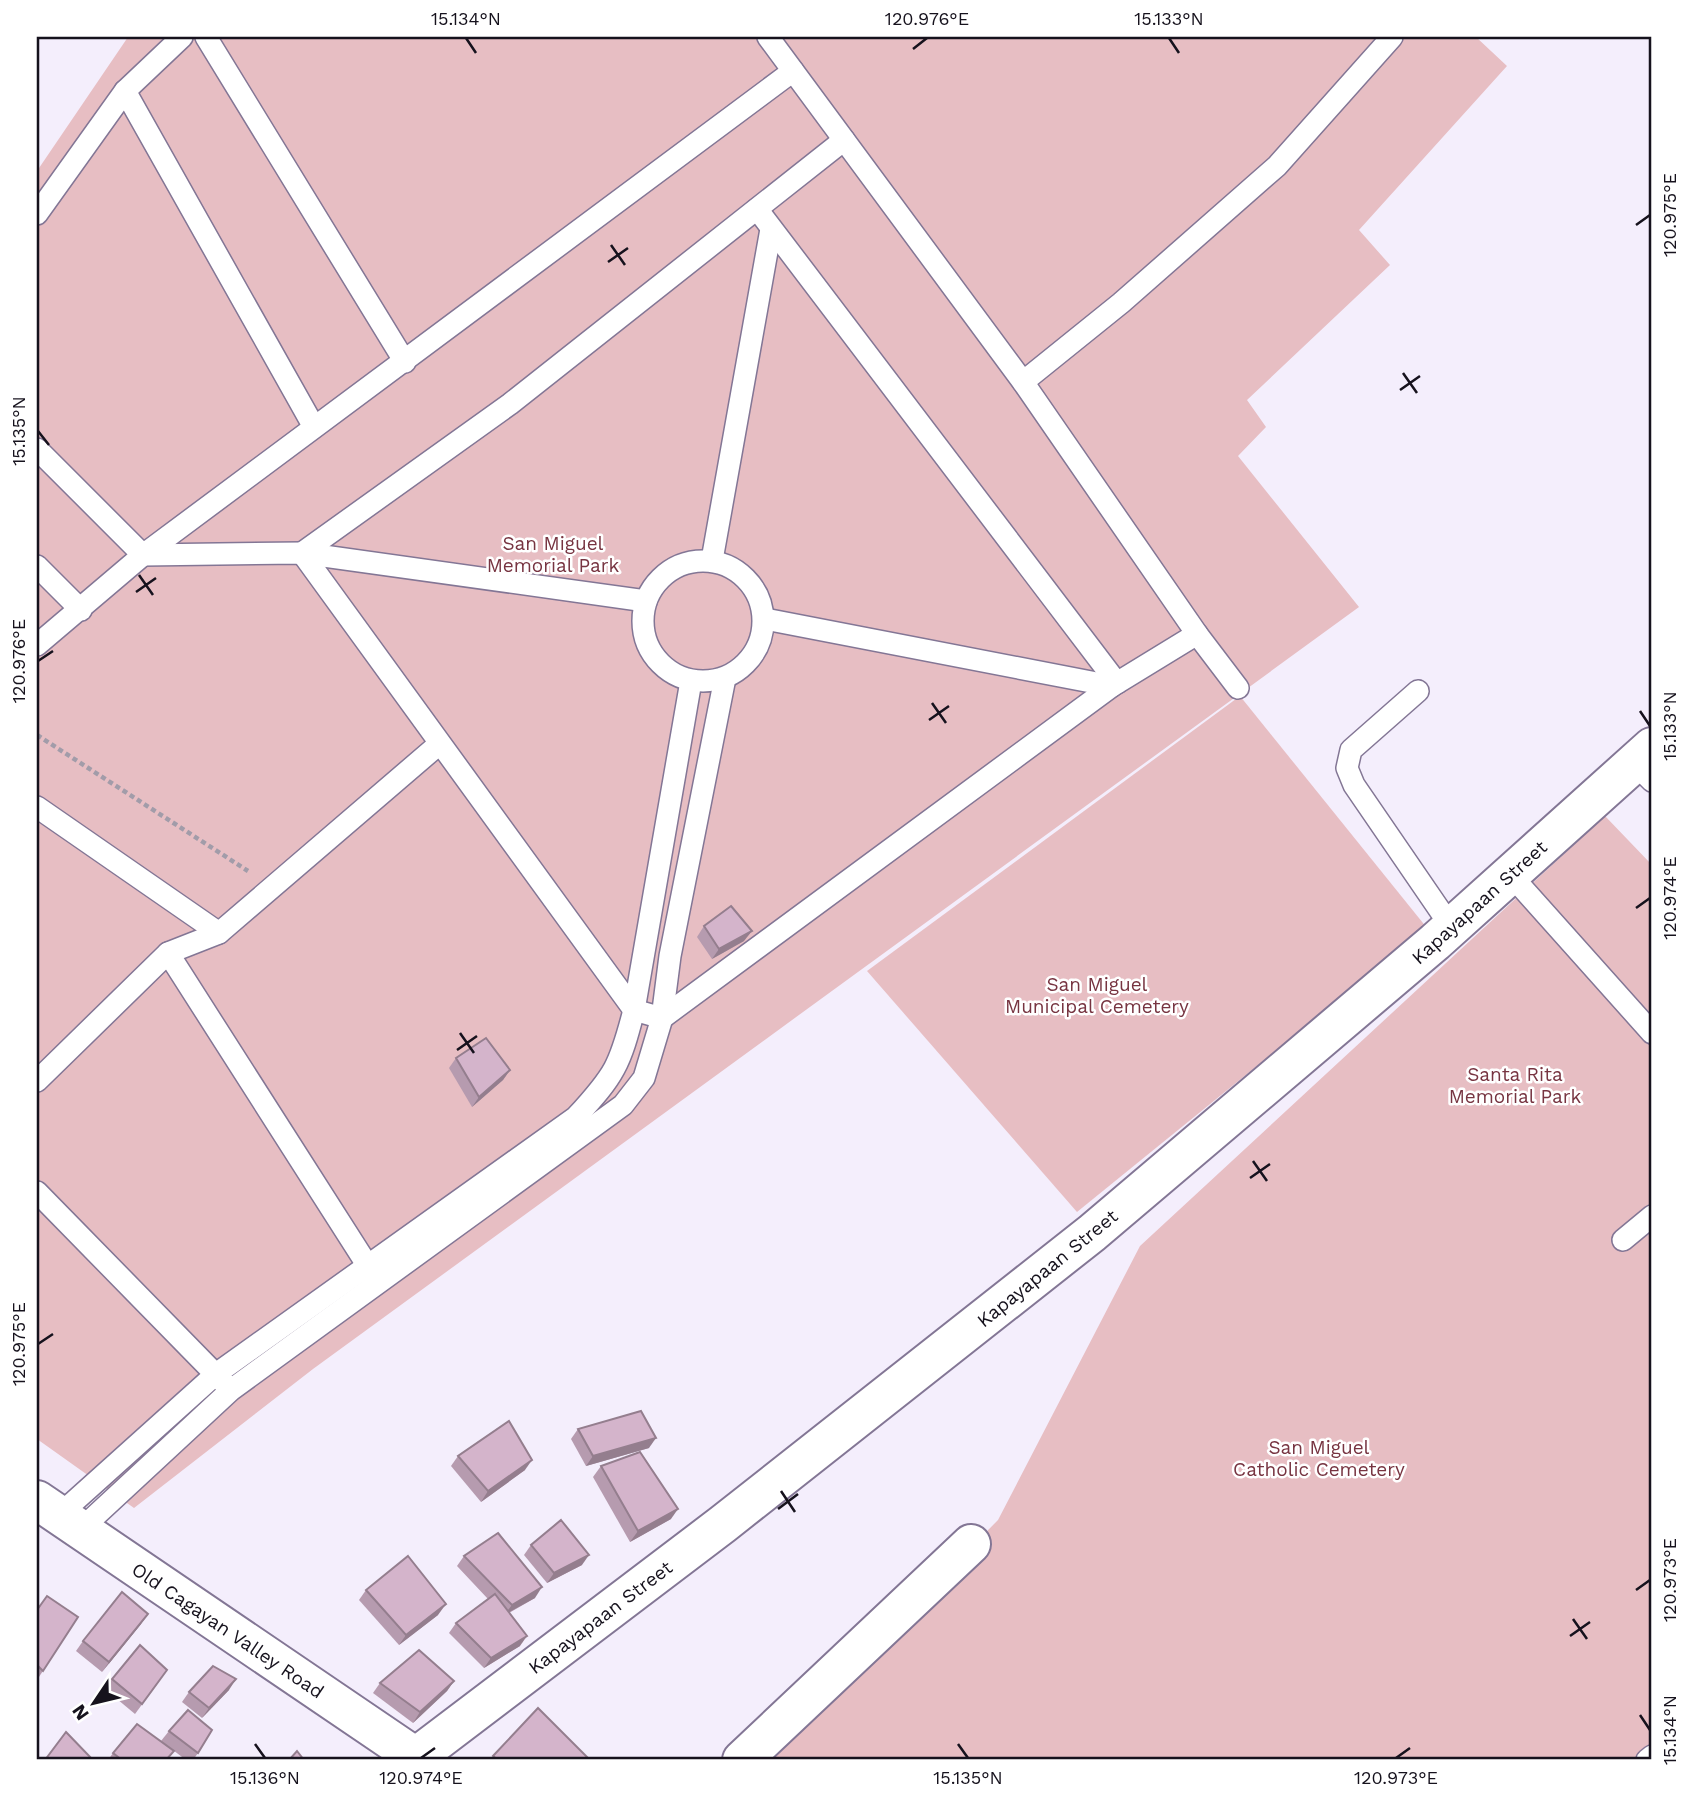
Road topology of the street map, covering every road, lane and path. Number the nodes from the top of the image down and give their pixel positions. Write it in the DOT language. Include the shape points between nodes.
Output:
graph roads {
  1 [pos="182,37"];
  2 [pos="206,37"];
  3 [pos="1392,37"];
  4 [pos="774,39"];
  5 [pos="793,71"];
  6 [pos="125,91"];
  7 [pos="844,140"];
  8 [pos="758,209"];
  9 [pos="37,214"];
  10 [pos="771,229"];
  11 [pos="405,362"];
  12 [pos="1023,382"];
  13 [pos="314,427"];
  14 [pos="37,449"];
  15 [pos="302,553"];
  16 [pos="143,555"];
  17 [pos="712,560"];
  18 [pos="37,566"];
  19 [pos="646,601"];
  20 [pos="81,610"];
  21 [pos="765,619"];
  22 [pos="1197,634"];
  23 [pos="37,645"];
  24 [pos="724,678"];
  25 [pos="691,681"];
  26 [pos="1115,684"];
  27 [pos="1238,688"];
  28 [pos="1418,691"];
  29 [pos="37,735"];
  30 [pos="438,745"];
  31 [pos="1646,764"];
  32 [pos="37,807"];
  33 [pos="1510,874"];
  34 [pos="275,888"];
  35 [pos="1452,928"];
  36 [pos="219,933"];
  37 [pos="168,953"];
  38 [pos="634,1010"];
  39 [pos="662,1018"];
  40 [pos="1652,1033"];
  41 [pos="37,1081"];
  42 [pos="37,1192"];
  43 [pos="1652,1216"];
  44 [pos="1623,1240"];
  45 [pos="367,1264"];
  46 [pos="381,1284"];
  47 [pos="216,1374"];
  48 [pos="231,1391"];
  49 [pos="59,1515"];
  50 [pos="971,1544"];
  51 [pos="1652,1756"];
  52 [pos="416,1759"];
  53 [pos="743,1760"];
  54 [pos="1647,1760"];
  1 -- 6 [label="lane"];
  2 -- 11 [label="lane"];
  3 -- 12 [label="lane" via="1277,166"];
  4 -- 5 [label="lane"];
  5 -- 7 [label="lane"];
  5 -- 11 [label="lane"];
  6 -- 9 [label="lane"];
  6 -- 13 [label="lane"];
  7 -- 8 [label="lane"];
  7 -- 12 [label="lane"];
  8 -- 10 [label="lane"];
  8 -- 15 [label="lane" via="510,404"];
  10 -- 17 [label="lane"];
  10 -- 26 [label="lane"];
  11 -- 13 [label="lane"];
  12 -- 22 [label="lane"];
  13 -- 16 [label="lane"];
  14 -- 16 [label="lane"];
  15 -- 16 [label="lane"];
  15 -- 19 [label="lane"];
  15 -- 30 [label="lane"];
  16 -- 20 [label="lane"];
  17 -- 19 [label="lane" via="679,565 653,586"];
  17 -- 21 [label="lane" via="733,567 749,580"];
  18 -- 20 [label="lane"];
  19 -- 25 [label="lane" via="643,621 651,650 672,673"];
  20 -- 23 [label="lane"];
  21 -- 24 [label="lane" via="760,644 746,665"];
  21 -- 26 [label="lane"];
  22 -- 26 [label="lane"];
  22 -- 27 [label="lane"];
  24 -- 25 [label="lane"];
  24 -- 39 [label="lane"];
  25 -- 38 [label="lane"];
  26 -- 39 [label="lane"];
  28 -- 35 [label="lane" via="1351,750 1347,768"];
  29 -- 34 [label="path"];
  30 -- 34 [label="lane"];
  30 -- 38 [label="lane"];
  31 -- 33 [label="street, Kapayapaan Street"];
  32 -- 36 [label="lane"];
  33 -- 35 [label="street, Kapayapaan Street"];
  33 -- 40 [label="lane"];
  34 -- 36 [label="lane"];
  35 -- 52 [label="street, Kapayapaan Street" via="1092,1233"];
  36 -- 37 [label="lane"];
  37 -- 41 [label="lane"];
  37 -- 45 [label="lane"];
  38 -- 39 [label="lane"];
  38 -- 45 [label="lane" via="621,1059 608,1084 576,1117"];
  39 -- 46 [label="lane" via="644,1078 623,1105"];
  42 -- 47 [label="lane"];
  43 -- 44 [label="lane"];
  45 -- 46 [label="lane"];
  45 -- 47 [label="lane"];
  46 -- 48 [label="lane"];
  47 -- 48 [label="lane"];
  47 -- 49 [label="lane"];
  48 -- 49 [label="lane"];
  49 -- 52 [label="street, Old Cagayan Valley Road"];
  50 -- 53 [label="street"];
  51 -- 54 [label="lane"];
}
